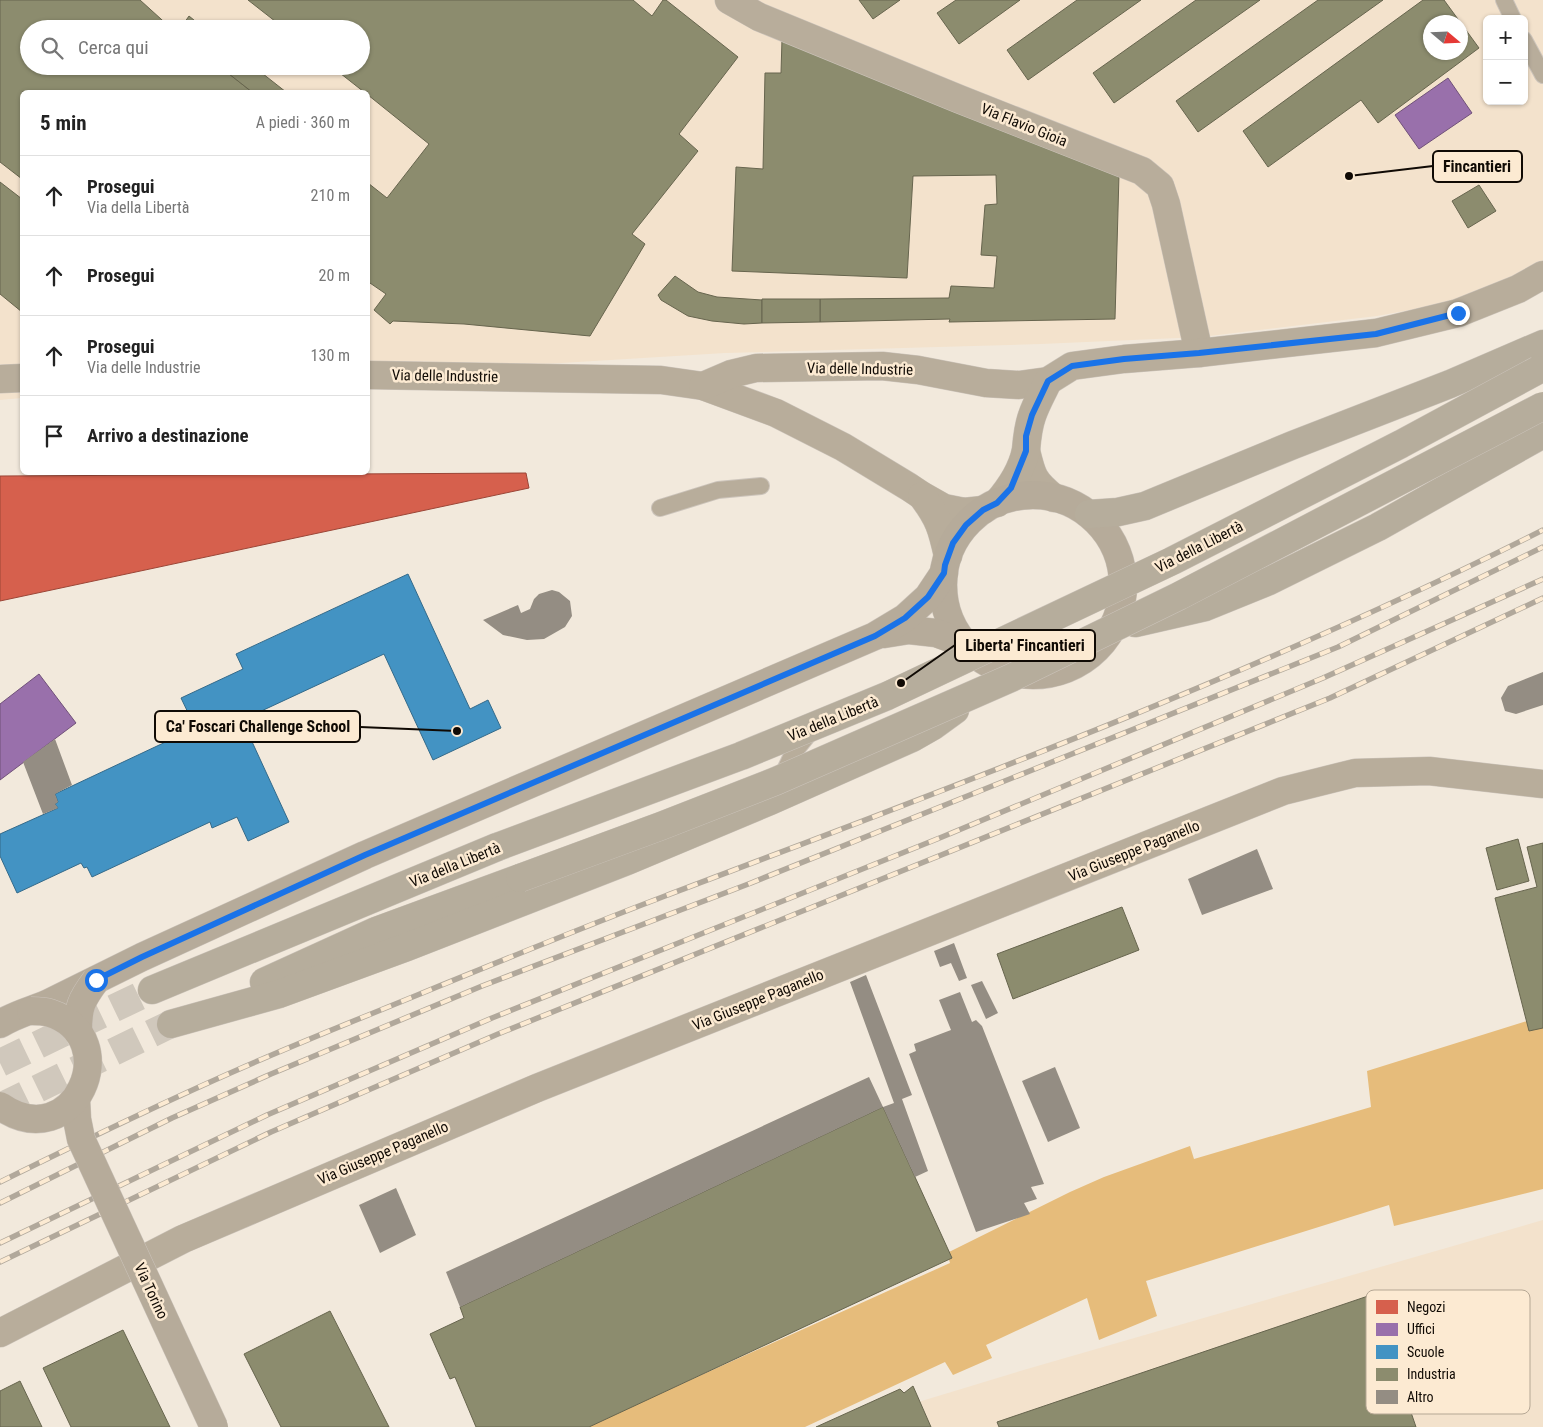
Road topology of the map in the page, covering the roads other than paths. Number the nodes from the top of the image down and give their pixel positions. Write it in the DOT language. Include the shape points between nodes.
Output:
graph roads {
  1 [pos="729,0"];
  2 [pos="1504,0"];
  3 [pos="1511,15"];
  4 [pos="1528,47"];
  5 [pos="1543,75"];
  6 [pos="1543,275"];
  7 [pos="1199,353"];
  8 [pos="1541,361"];
  9 [pos="370,375"];
  10 [pos="0,378"];
  11 [pos="20,378"];
  12 [pos="1048,381"];
  13 [pos="702,386"];
  14 [pos="1543,406"];
  15 [pos="1543,434"];
  16 [pos="1026,451"];
  17 [pos="761,486"];
  18 [pos="921,495"];
  19 [pos="1054,498"];
  20 [pos="990,507"];
  21 [pos="660,508"];
  22 [pos="1089,514"];
  23 [pos="946,565"];
  24 [pos="875,636"];
  25 [pos="1105,640"];
  26 [pos="966,644"];
  27 [pos="1003,670"];
  28 [pos="1543,784"];
  29 [pos="770,801"];
  30 [pos="96,980"];
  31 [pos="152,990"];
  32 [pos="31,1011"];
  33 [pos="0,1024"];
  34 [pos="78,1032"];
  35 [pos="76,1100"];
  36 [pos="0,1106"];
  37 [pos="46,1118"];
  38 [pos="88,1154"];
  39 [pos="0,1334"];
  40 [pos="214,1427"];
  1 -- 7 [label="street, Via Flavio Gioia" via="759,17 1142,171 1160,186 1166,204"];
  2 -- 3 [label="lane"];
  4 -- 5 [label="lane"];
  6 -- 7 [label="street, Via delle Industrie" via="1518,289 1458,313 1376,334"];
  7 -- 12 [label="street, Via delle Industrie" via="1072,366"];
  8 -- 22 [label="highway" via="1450,384 1145,506"];
  8 -- 31 [label="highway, Via della Libertà, bridge" via="1402,444 1172,561 887,696 741,756 497,847"];
  9 -- 13 [label="street, Via delle Industrie" via="661,380"];
  10 -- 11 [label="street"];
  12 -- 13 [label="street, Via delle Industrie" via="1019,385 986,383 882,366 756,368"];
  12 -- 16 [label="street" via="1032,415"];
  13 -- 18 [label="street, Via delle Industrie" via="776,413 826,438"];
  14 -- 29 [label="highway, bridge" via="1179,596 1011,678 776,781 376,931 171,1024 279,994 407,947"];
  15 -- 25 [label="highway" via="1378,527 1270,581 1205,607 1120,628"];
  16 -- 19 [label="street" via="1038,485"];
  16 -- 20 [label="street" via="1011,488"];
  17 -- 21 [label="lane" via="718,490"];
  18 -- 20 [label="street, Via delle Industrie" via="944,508 964,512"];
  18 -- 23 [label="street, Via delle Industrie" via="942,530"];
  19 -- 20 [label="street" via="1038,495 1009,498"];
  19 -- 22 [label="street"];
  20 -- 23 [label="street" via="966,525 953,543"];
  22 -- 25 [label="street" via="1108,534 1120,559 1123,587 1118,615"];
  23 -- 24 [label="street" via="928,597 905,618"];
  23 -- 26 [label="street" via="943,588 947,612 956,633"];
  24 -- 26 [label="street" via="909,630 936,633"];
  24 -- 30 [label="street" via="374,851"];
  25 -- 27 [label="street" via="1087,658 1065,670 1040,675"];
  26 -- 27 [label="street" via="971,652"];
  27 -- 29 [label="highway" via="1002,679 912,738"];
  27 -- 29 [label="lane" via="968,660 944,661 838,708 818,723 792,755"];
  28 -- 39 [label="street, Via Giuseppe Paganello" via="1429,770 1355,774 1283,792 537,1088 183,1239"];
  30 -- 32 [label="street, bridge"];
  30 -- 34 [label="street, bridge" via="83,997 78,1014"];
  32 -- 33 [label="street" via="14,1015"];
  32 -- 34 [label="street, bridge" via="49,1012"];
  34 -- 35 [label="street, bridge" via="86,1049 88,1066 85,1084"];
  35 -- 37 [label="street, bridge"];
  35 -- 38 [label="street, Via Torino, bridge" via="78,1126"];
  36 -- 37 [label="street, bridge" via="27,1119"];
  37 -- 38 [label="street, Via Torino, bridge" via="62,1128"];
  38 -- 40 [label="street, Via Torino, bridge"];
}
